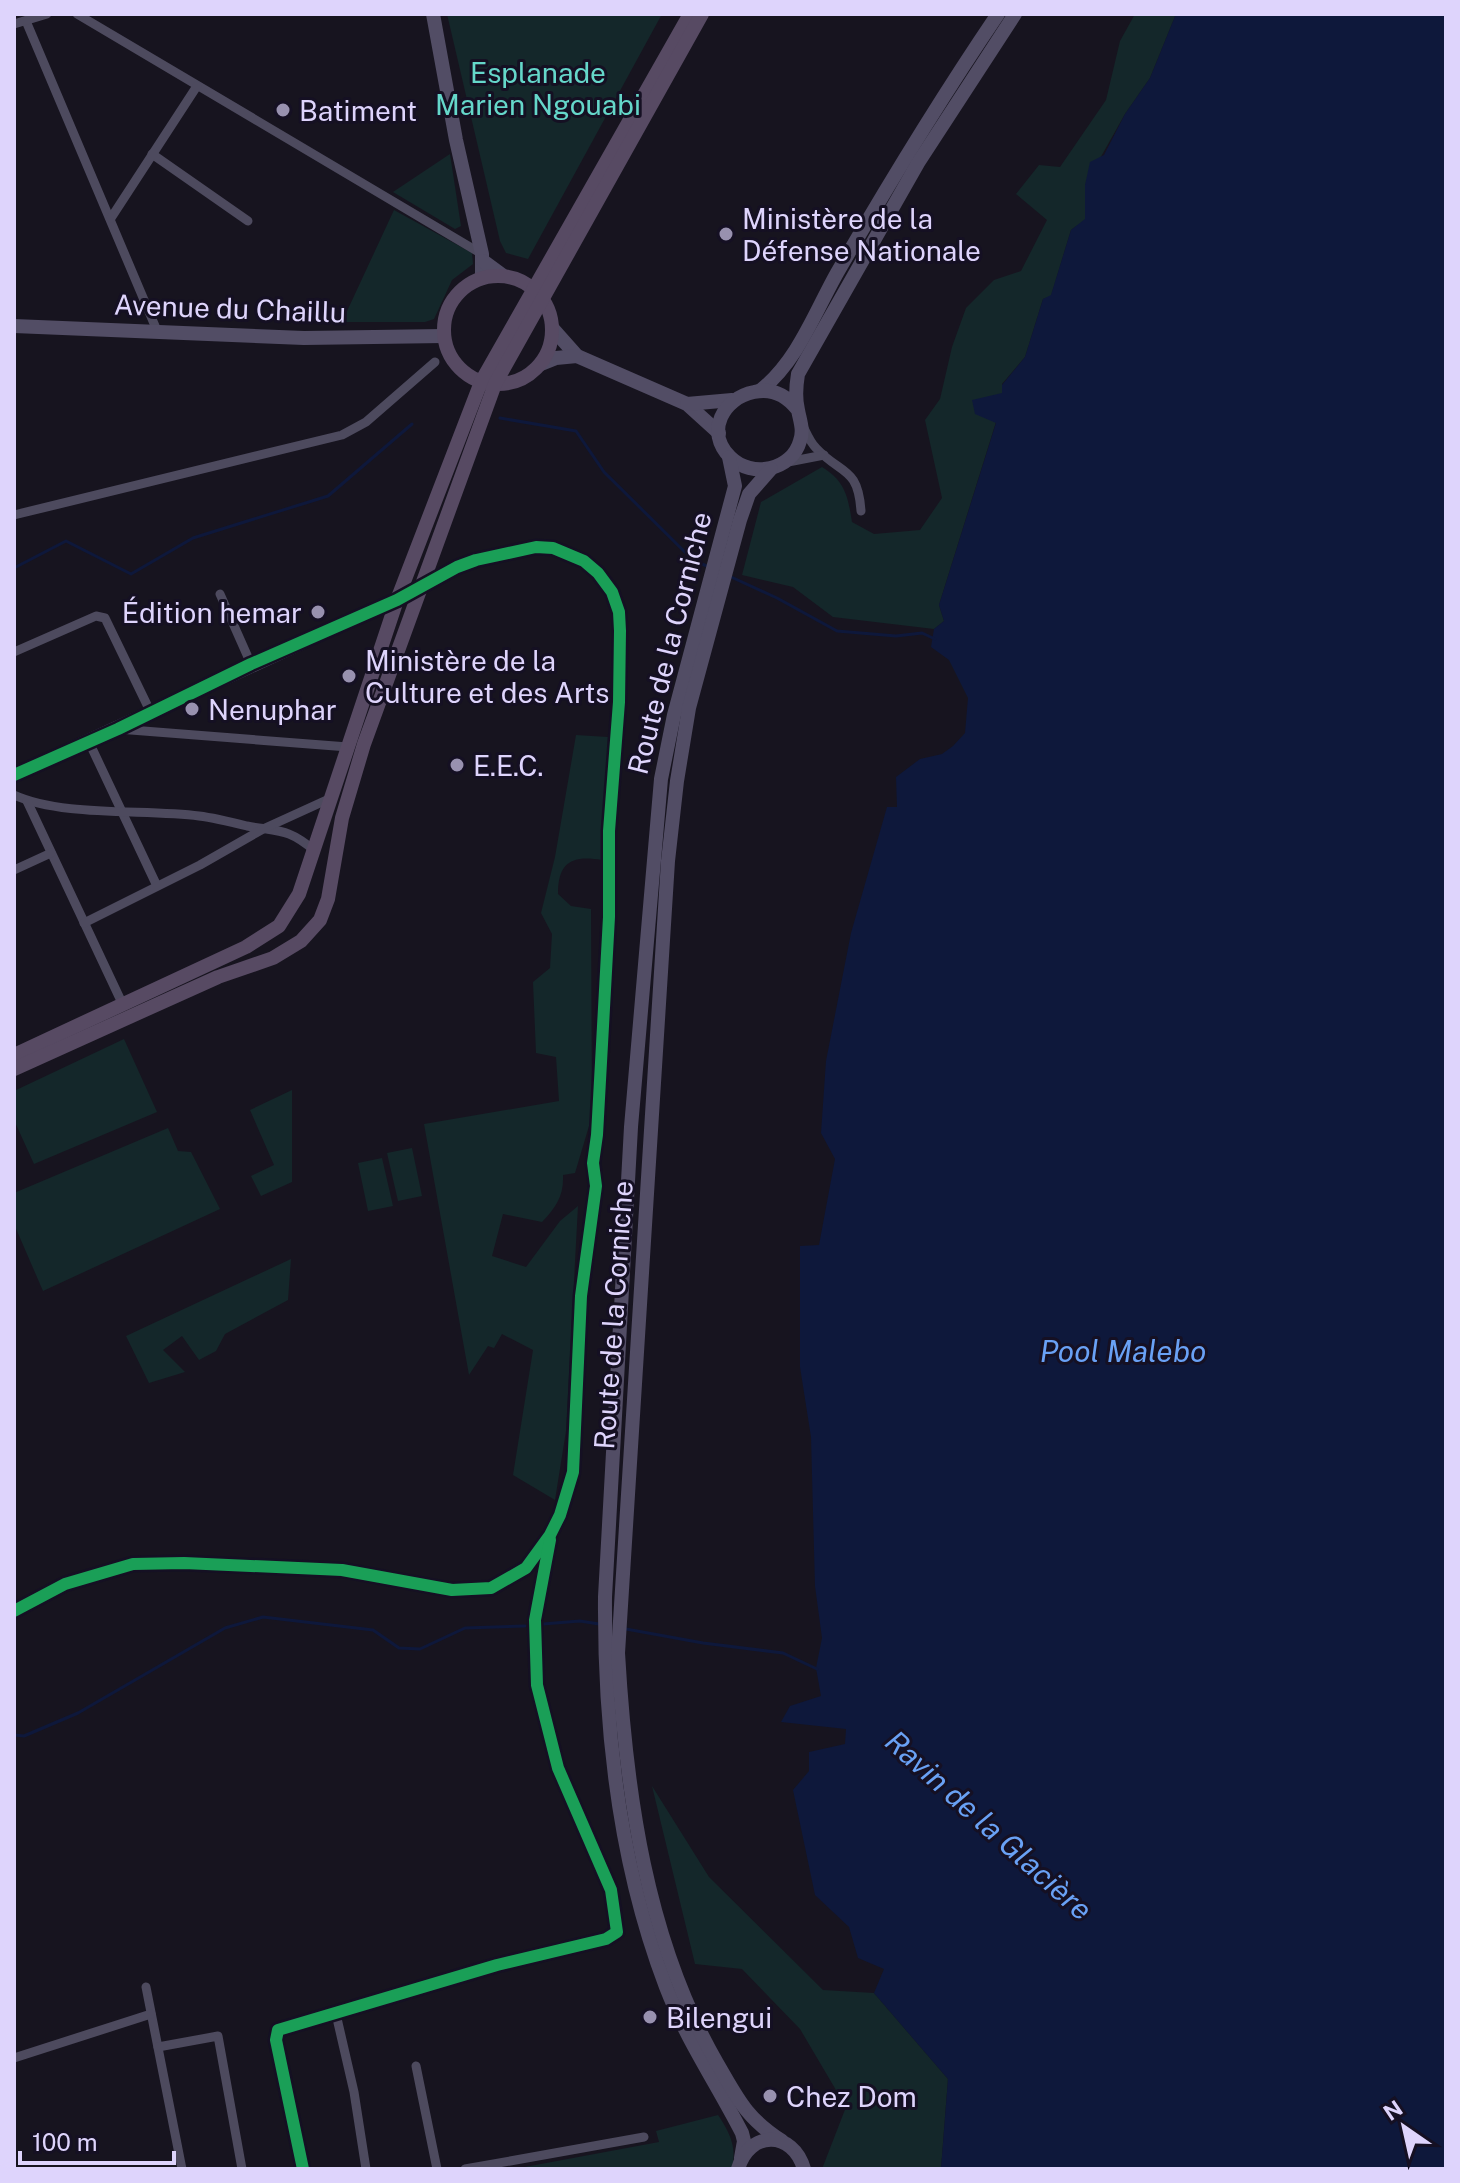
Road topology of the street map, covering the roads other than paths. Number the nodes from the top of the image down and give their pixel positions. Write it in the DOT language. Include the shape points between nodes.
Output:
graph roads {
  1 [pos="47,14"];
  2 [pos="77,14"];
  3 [pos="433,14"];
  4 [pos="690,14"];
  5 [pos="702,14"];
  6 [pos="998,14"];
  7 [pos="1015,14"];
  8 [pos="26,21"];
  9 [pos="14,24"];
  10 [pos="197,86"];
  11 [pos="152,154"];
  12 [pos="111,218"];
  13 [pos="248,221"];
  14 [pos="482,257"];
  15 [pos="502,275"];
  16 [pos="482,278"];
  17 [pos="538,293"];
  18 [pos="14,326"];
  19 [pos="553,329"];
  20 [pos="158,333"];
  21 [pos="444,336"];
  22 [pos="577,356"];
  23 [pos="435,362"];
  24 [pos="541,364"];
  25 [pos="488,383"];
  26 [pos="761,390"];
  27 [pos="732,400"];
  28 [pos="687,404"];
  29 [pos="797,409"];
  30 [pos="802,426"];
  31 [pos="719,433"];
  32 [pos="824,455"];
  33 [pos="729,457"];
  34 [pos="785,462"];
  35 [pos="771,469"];
  36 [pos="861,511"];
  37 [pos="14,515"];
  38 [pos="733,520"];
  39 [pos="421,588"];
  40 [pos="220,594"];
  41 [pos="397,600"];
  42 [pos="14,652"];
  43 [pos="251,664"];
  44 [pos="151,713"];
  45 [pos="118,729"];
  46 [pos="89,742"];
  47 [pos="348,747"];
  48 [pos="14,775"];
  49 [pos="14,795"];
  50 [pos="331,798"];
  51 [pos="27,801"];
  52 [pos="122,812"];
  53 [pos="263,829"];
  54 [pos="315,851"];
  55 [pos="51,853"];
  56 [pos="14,870"];
  57 [pos="157,886"];
  58 [pos="84,923"];
  59 [pos="123,1005"];
  60 [pos="14,1055"];
  61 [pos="14,1069"];
  62 [pos="550,1535"];
  63 [pos="14,1611"];
  64 [pos="645,1900"];
  65 [pos="146,1987"];
  66 [pos="151,2014"];
  67 [pos="336,2014"];
  68 [pos="158,2047"];
  69 [pos="14,2058"];
  70 [pos="416,2066"];
  71 [pos="644,2137"];
  72 [pos="782,2141"];
  73 [pos="740,2164"];
  74 [pos="182,2169"];
  75 [pos="242,2169"];
  76 [pos="303,2169"];
  77 [pos="366,2169"];
  78 [pos="437,2169"];
  79 [pos="465,2169"];
  80 [pos="804,2169"];
  1 -- 8 [label="street"];
  2 -- 10 [label="street"];
  3 -- 14 [label="main road"];
  4 -- 17 [label="main road"];
  5 -- 17 [label="main road"];
  6 -- 26 [label="main road" via="936,109 790,361"];
  7 -- 29 [label="main road" via="918,163 798,374"];
  8 -- 9 [label="street"];
  8 -- 12 [label="street"];
  10 -- 11 [label="street"];
  10 -- 14 [label="street"];
  11 -- 12 [label="street"];
  11 -- 13 [label="street"];
  12 -- 20 [label="street"];
  14 -- 15 [label="main road"];
  14 -- 16 [label="main road"];
  15 -- 16 [label="main road"];
  15 -- 17 [label="main road" via="519,279"];
  16 -- 21 [label="main road" via="449,307"];
  17 -- 19 [label="main road"];
  17 -- 25 [label="main road"];
  18 -- 20 [label="main road, Avenue du Chaillu"];
  19 -- 22 [label="main road"];
  19 -- 24 [label="main road"];
  20 -- 21 [label="main road, Avenue du Chaillu"];
  21 -- 25 [label="main road" via="456,364"];
  22 -- 24 [label="main road"];
  22 -- 28 [label="main road"];
  23 -- 37 [label="street" via="366,422 342,435"];
  24 -- 25 [label="main road" via="513,383"];
  25 -- 39 [label="main road"];
  25 -- 41 [label="main road"];
  26 -- 27 [label="main road"];
  26 -- 29 [label="main road" via="788,398"];
  27 -- 28 [label="main road"];
  27 -- 31 [label="main road" via="721,416"];
  28 -- 31 [label="main road"];
  29 -- 30 [label="main road"];
  30 -- 32 [label="street"];
  30 -- 34 [label="main road" via="795,453"];
  31 -- 33 [label="main road"];
  32 -- 34 [label="street"];
  32 -- 36 [label="street" via="851,474"];
  33 -- 35 [label="main road" via="755,469"];
  33 -- 38 [label="main road, Route de la Corniche" via="735,486"];
  34 -- 35 [label="main road"];
  35 -- 38 [label="main road, Route de la Corniche"];
  38 -- 64 [label="main road, Route de la Corniche" via="674,715 661,779 631,1127 605,1669 618,1802"];
  39 -- 41 [label="main road"];
  39 -- 61 [label="main road" via="348,794 328,899 310,933 273,958 218,977"];
  39 -- 62 [label="street" via="476,560 520,549 553,548 598,573 619,612 596,1186 581,1296 573,1472"];
  40 -- 43 [label="street"];
  41 -- 43 [label="main road"];
  41 -- 47 [label="main road"];
  42 -- 44 [label="street" via="96,616 105,618"];
  43 -- 44 [label="main road"];
  44 -- 45 [label="main road"];
  45 -- 46 [label="main road"];
  45 -- 47 [label="street"];
  46 -- 48 [label="main road"];
  46 -- 52 [label="street"];
  47 -- 50 [label="main road"];
  49 -- 51 [label="street"];
  50 -- 53 [label="street"];
  50 -- 54 [label="main road"];
  51 -- 52 [label="street"];
  51 -- 55 [label="street"];
  52 -- 53 [label="street" via="199,816"];
  52 -- 57 [label="street"];
  53 -- 54 [label="street" via="294,834"];
  53 -- 57 [label="street"];
  54 -- 59 [label="main road" via="299,894 271,933"];
  55 -- 56 [label="street"];
  55 -- 58 [label="street"];
  57 -- 58 [label="street"];
  58 -- 59 [label="street"];
  59 -- 60 [label="main road"];
  62 -- 63 [label="street" via="526,1568 491,1588 452,1590 342,1570 133,1564 65,1584"];
  62 -- 67 [label="street" via="534,1628 537,1685 558,1768 611,1890 617,1932"];
  64 -- 72 [label="main road, Route de la Corniche" via="704,2041 747,2114"];
  64 -- 73 [label="main road, Route de la Corniche" via="666,1986 742,2133"];
  65 -- 66 [label="street"];
  66 -- 68 [label="street"];
  66 -- 69 [label="street"];
  67 -- 76 [label="street" via="276,2034"];
  67 -- 77 [label="street"];
  68 -- 74 [label="street"];
  68 -- 75 [label="street" via="218,2036"];
  70 -- 78 [label="street"];
  71 -- 79 [label="street"];
  72 -- 73 [label="main road, Route de la Corniche" via="758,2142"];
  72 -- 80 [label="main road, Route de la Corniche" via="800,2157"];
}
